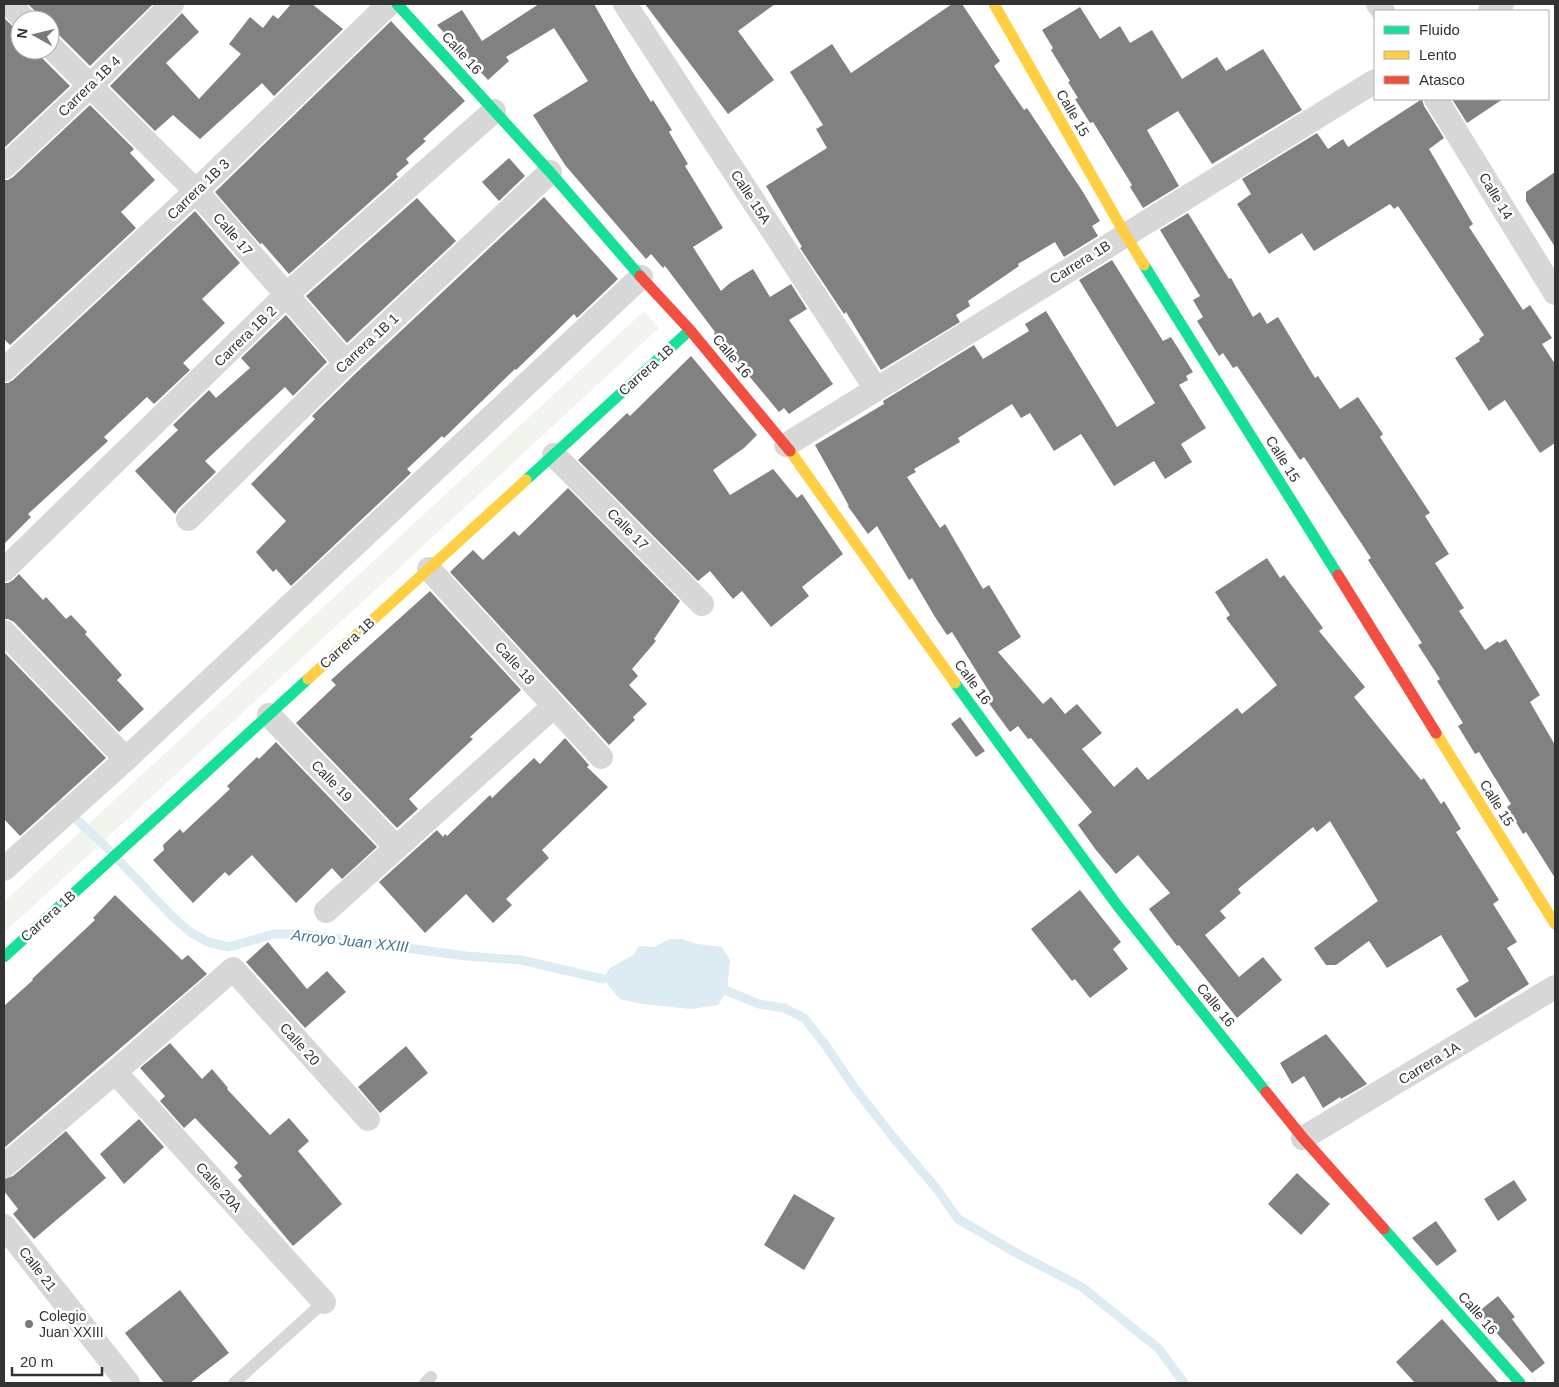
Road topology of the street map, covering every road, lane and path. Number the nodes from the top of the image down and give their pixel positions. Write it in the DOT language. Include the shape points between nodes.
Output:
graph roads {
  1 [pos="172,4"];
  2 [pos="389,4"];
  3 [pos="397,4"];
  4 [pos="625,4"];
  5 [pos="994,4"];
  6 [pos="60,57"];
  7 [pos="1374,82"];
  8 [pos="89,87"];
  9 [pos="1437,100"];
  10 [pos="494,111"];
  11 [pos="4,167"];
  12 [pos="550,172"];
  13 [pos="196,192"];
  14 [pos="1125,234"];
  15 [pos="642,277"];
  16 [pos="1555,293"];
  17 [pos="286,296"];
  18 [pos="690,330"];
  19 [pos="346,363"];
  20 [pos="4,370"];
  21 [pos="876,389"];
  22 [pos="786,445"];
  23 [pos="554,454"];
  24 [pos="188,518"];
  25 [pos="429,569"];
  26 [pos="4,570"];
  27 [pos="702,604"];
  28 [pos="4,632"];
  29 [pos="554,706"];
  30 [pos="269,715"];
  31 [pos="602,757"];
  32 [pos="126,759"];
  33 [pos="396,848"];
  34 [pos="7,859"];
  35 [pos="326,911"];
  36 [pos="1555,924"];
  37 [pos="4,956"];
  38 [pos="1555,987"];
  39 [pos="115,1072"];
  40 [pos="368,1119"];
  41 [pos="1304,1138"];
  42 [pos="4,1166"];
  43 [pos="4,1226"];
  44 [pos="324,1302"];
  45 [pos="128,1383"];
  46 [pos="234,1383"];
  47 [pos="1520,1383"];
  1 -- 8 [label="street, Carrera 1B 4"];
  2 -- 13 [label="street, Carrera 1B 3"];
  3 -- 10 [label="street, Calle 16"];
  4 -- 21 [label="street, Calle 15A"];
  5 -- 14 [label="street, Calle 15"];
  6 -- 8 [label="street, Calle 17"];
  7 -- 14 [label="street, Carrera 1B"];
  8 -- 11 [label="street, Carrera 1B 4"];
  8 -- 13 [label="street, Calle 17"];
  9 -- 16 [label="street, Calle 14"];
  10 -- 12 [label="street, Calle 16"];
  10 -- 17 [label="street, Carrera 1B 2"];
  12 -- 15 [label="street, Calle 16"];
  12 -- 19 [label="street, Carrera 1B 1"];
  13 -- 17 [label="street, Calle 17"];
  13 -- 20 [label="street, Carrera 1B 3"];
  14 -- 21 [label="street, Carrera 1B"];
  14 -- 36 [label="street, Calle 15"];
  15 -- 18 [label="street, Calle 16"];
  15 -- 32 [label="street"];
  17 -- 19 [label="street, Calle 17"];
  17 -- 26 [label="street, Carrera 1B 2"];
  18 -- 22 [label="street, Calle 16"];
  18 -- 23 [label="street, Carrera 1B"];
  19 -- 24 [label="street, Carrera 1B 1"];
  21 -- 22 [label="street, Carrera 1B"];
  22 -- 41 [label="street, Calle 16" via="931,651 1118,905"];
  23 -- 25 [label="street, Carrera 1B"];
  23 -- 27 [label="street, Calle 17"];
  25 -- 29 [label="street, Calle 18"];
  25 -- 30 [label="street, Carrera 1B"];
  28 -- 32 [label="street"];
  29 -- 31 [label="street, Calle 18"];
  29 -- 33 [label="street"];
  30 -- 33 [label="street, Calle 19"];
  30 -- 37 [label="street, Carrera 1B"];
  32 -- 34 [label="street" via="67,812"];
  33 -- 35 [label="street"];
  38 -- 41 [label="street, Carrera 1A"];
  39 -- 40 [label="street, Calle 20" via="232,969"];
  39 -- 42 [label="street"];
  39 -- 44 [label="street, Calle 20A"];
  41 -- 47 [label="street, Calle 16"];
  43 -- 45 [label="street, Calle 21"];
  44 -- 46 [label="lane"];
}
